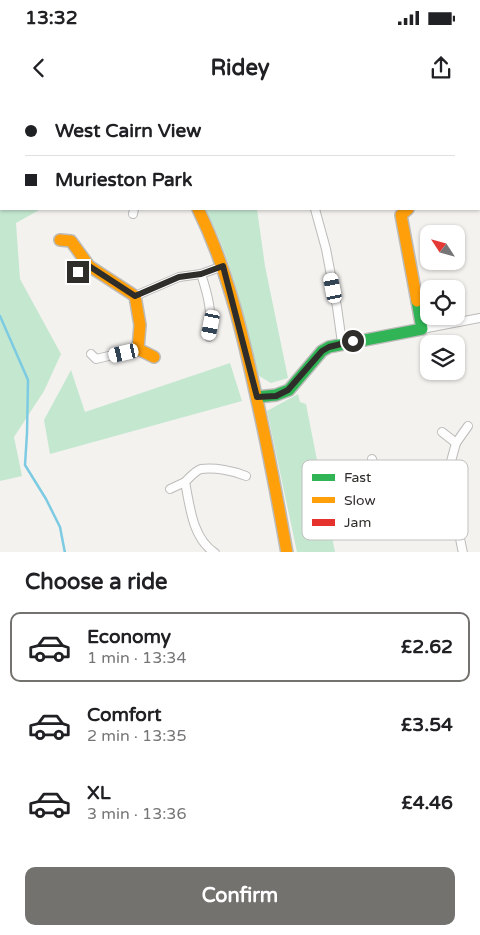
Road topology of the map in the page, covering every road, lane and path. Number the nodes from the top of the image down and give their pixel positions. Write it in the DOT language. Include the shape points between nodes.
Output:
graph roads {
  1 [pos="198,210"];
  2 [pos="315,210"];
  3 [pos="406,210"];
  4 [pos="68,238"];
  5 [pos="89,266"];
  6 [pos="223,266"];
  7 [pos="78,272"];
  8 [pos="201,274"];
  9 [pos="135,296"];
  10 [pos="480,318"];
  11 [pos="211,325"];
  12 [pos="220,326"];
  13 [pos="422,329"];
  14 [pos="209,336"];
  15 [pos="342,343"];
  16 [pos="138,350"];
  17 [pos="154,357"];
  18 [pos="95,359"];
  19 [pos="257,397"];
  20 [pos="468,426"];
  21 [pos="442,432"];
  22 [pos="456,443"];
  23 [pos="451,460"];
  24 [pos="246,476"];
  25 [pos="186,482"];
  26 [pos="170,489"];
  27 [pos="215,552"];
  28 [pos="287,552"];
  1 -- 6 [label="street"];
  2 -- 15 [label="street" via="330,269"];
  3 -- 13 [label="street" via="401,215 402,224"];
  4 -- 5 [label="street"];
  5 -- 7 [label="street"];
  5 -- 9 [label="street"];
  6 -- 8 [label="street"];
  6 -- 19 [label="street"];
  8 -- 9 [label="street" via="179,277"];
  8 -- 11 [label="street" via="210,301"];
  9 -- 16 [label="street" via="140,325"];
  10 -- 13 [label="street"];
  11 -- 12 [label="street"];
  11 -- 14 [label="street"];
  13 -- 15 [label="street"];
  15 -- 19 [label="street" via="322,351 288,390 276,396"];
  16 -- 17 [label="street"];
  16 -- 18 [label="street"];
  19 -- 28 [label="street"];
  20 -- 22 [label="street"];
  21 -- 22 [label="street"];
  22 -- 23 [label="street"];
  24 -- 25 [label="street" via="239,469 200,469"];
  25 -- 26 [label="street"];
  25 -- 27 [label="street" via="192,519 200,539"];
}
